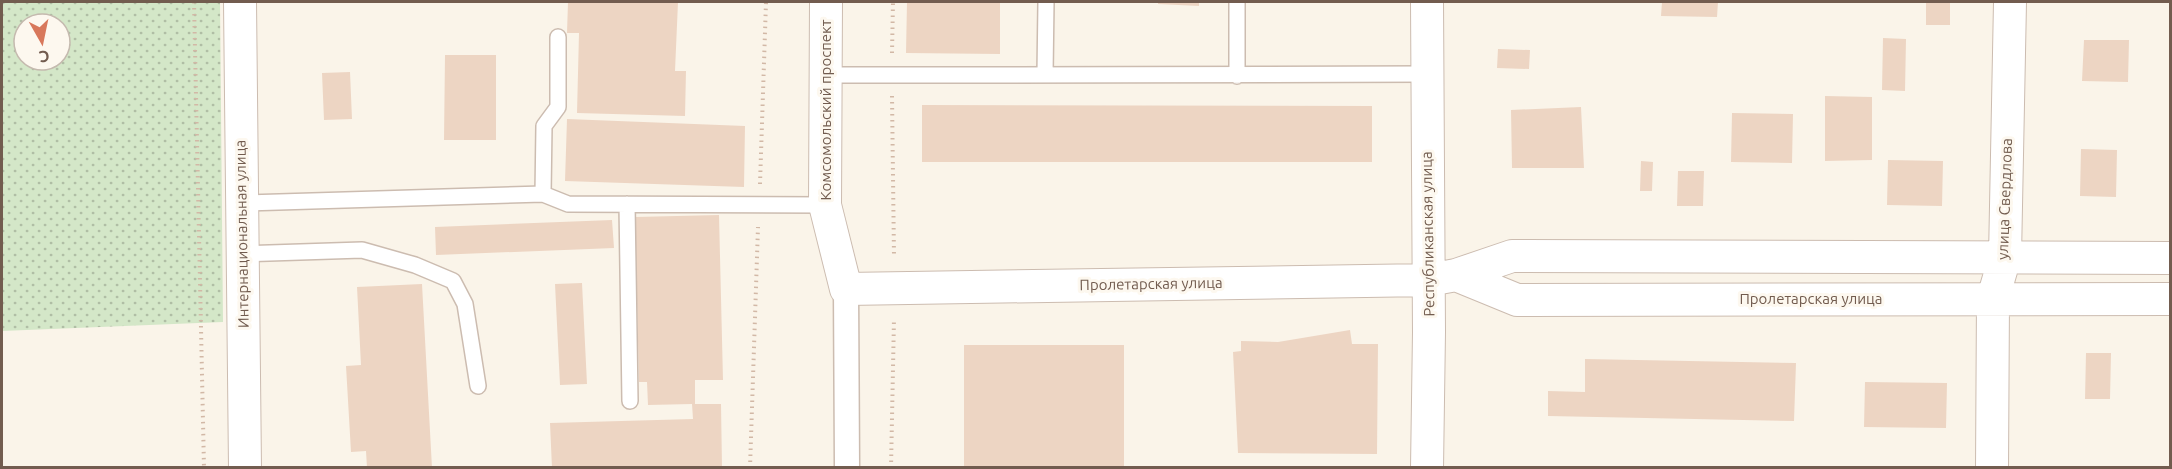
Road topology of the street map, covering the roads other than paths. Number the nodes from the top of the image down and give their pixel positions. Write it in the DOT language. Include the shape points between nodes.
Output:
graph roads {
  1 [pos="240,2"];
  2 [pos="826,2"];
  3 [pos="1046,2"];
  4 [pos="1237,2"];
  5 [pos="1426,2"];
  6 [pos="2010,2"];
  7 [pos="558,37"];
  8 [pos="1045,74"];
  9 [pos="1426,74"];
  10 [pos="825,75"];
  11 [pos="1236,76"];
  12 [pos="543,194"];
  13 [pos="242,203"];
  14 [pos="627,204"];
  15 [pos="825,205"];
  16 [pos="242,254"];
  17 [pos="2006,257"];
  18 [pos="2170,258"];
  19 [pos="1442,278"];
  20 [pos="846,289"];
  21 [pos="1993,298"];
  22 [pos="2170,299"];
  23 [pos="478,386"];
  24 [pos="630,401"];
  25 [pos="245,468"];
  26 [pos="847,468"];
  27 [pos="1427,468"];
  28 [pos="1992,468"];
  1 -- 13 [label="street, Интернациональная улица"];
  2 -- 10 [label="street, Комсомольский проспект"];
  3 -- 8 [label="lane"];
  4 -- 11 [label="lane"];
  5 -- 9 [label="street, Республиканская улица"];
  6 -- 17 [label="street, улица Свердлова"];
  7 -- 12 [label="lane" via="558,107 544,126"];
  8 -- 10 [label="lane"];
  8 -- 11 [label="lane"];
  9 -- 11 [label="lane"];
  9 -- 19 [label="street, Республиканская улица"];
  10 -- 15 [label="street, Комсомольский проспект"];
  12 -- 13 [label="lane"];
  12 -- 14 [label="lane" via="568,204"];
  13 -- 16 [label="street, Интернациональная улица"];
  14 -- 15 [label="lane"];
  14 -- 24 [label="lane"];
  15 -- 20 [label="street, Комсомольский проспект"];
  16 -- 23 [label="lane" via="362,250 453,281 465,304"];
  16 -- 25 [label="street, Интернациональная улица"];
  17 -- 18 [label="street, Пролетарская улица"];
  17 -- 19 [label="street, Пролетарская улица" via="1512,256"];
  17 -- 21 [label="street, улица Свердлова"];
  19 -- 20 [label="street, Пролетарская улица"];
  19 -- 21 [label="street, Пролетарская улица" via="1517,300"];
  19 -- 27 [label="street, Республиканская улица"];
  20 -- 26 [label="street, Комсомольский проспект"];
  21 -- 22 [label="street, Пролетарская улица"];
  21 -- 28 [label="street, улица Свердлова"];
}
